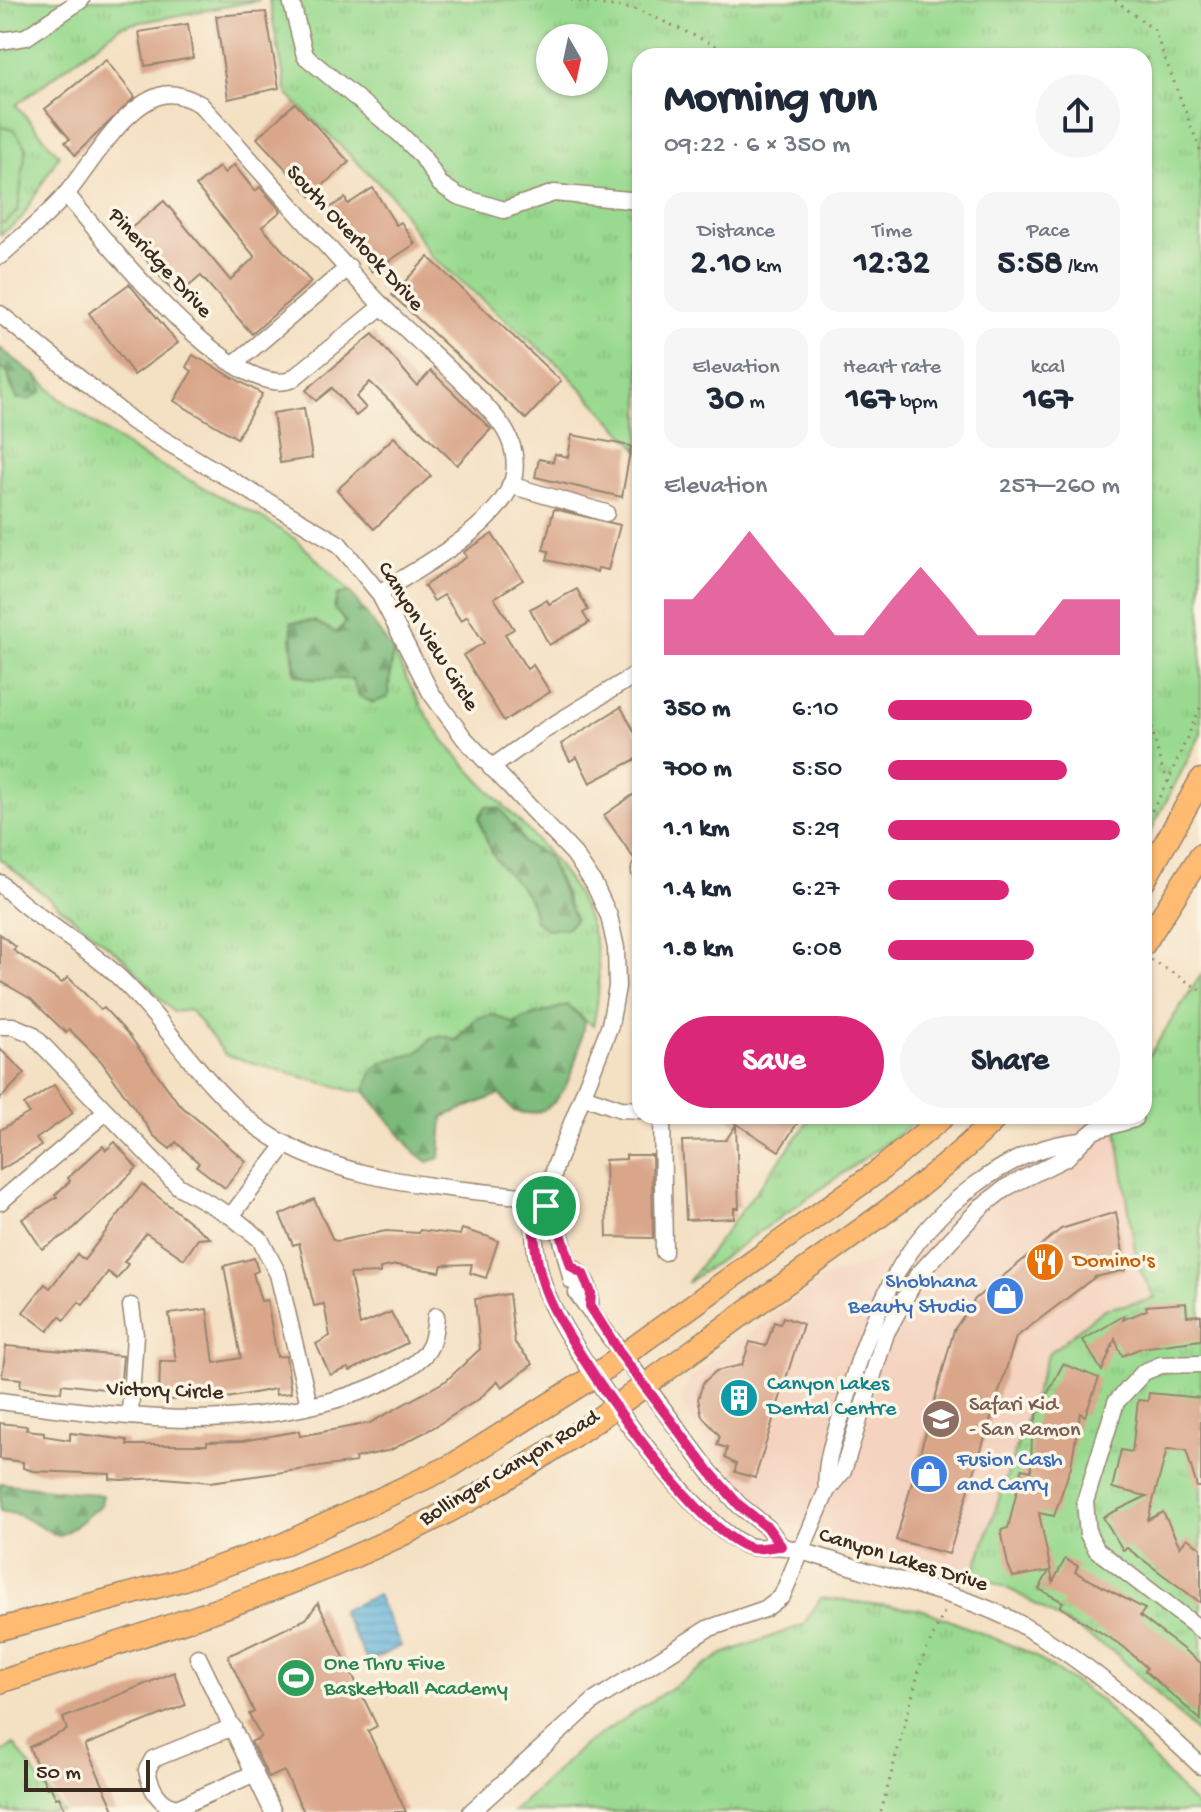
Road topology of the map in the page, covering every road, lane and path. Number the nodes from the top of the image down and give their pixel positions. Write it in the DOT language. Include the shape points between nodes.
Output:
graph roads {
  1 [pos="81,0"];
  2 [pos="291,0"];
  3 [pos="571,0"];
  4 [pos="1115,0"];
  5 [pos="0,41"];
  6 [pos="721,48"];
  7 [pos="1201,152"];
  8 [pos="66,194"];
  9 [pos="632,200"];
  10 [pos="0,256"];
  11 [pos="349,267"];
  12 [pos="382,306"];
  13 [pos="0,314"];
  14 [pos="234,364"];
  15 [pos="510,485"];
  16 [pos="606,513"];
  17 [pos="379,593"];
  18 [pos="632,677"];
  19 [pos="1201,706"];
  20 [pos="1152,724"];
  21 [pos="491,768"];
  22 [pos="1201,780"];
  23 [pos="1168,781"];
  24 [pos="1152,810"];
  25 [pos="1201,855"];
  26 [pos="1152,867"];
  27 [pos="0,883"];
  28 [pos="1152,932"];
  29 [pos="1152,961"];
  30 [pos="1201,990"];
  31 [pos="0,1026"];
  32 [pos="583,1096"];
  33 [pos="632,1110"];
  34 [pos="106,1112"];
  35 [pos="662,1124"];
  36 [pos="935,1124"];
  37 [pos="989,1124"];
  38 [pos="1116,1124"];
  39 [pos="286,1144"];
  40 [pos="0,1202"];
  41 [pos="547,1202"];
  42 [pos="231,1216"];
  43 [pos="664,1252"];
  44 [pos="574,1280"];
  45 [pos="131,1306"];
  46 [pos="590,1306"];
  47 [pos="436,1316"];
  48 [pos="622,1356"];
  49 [pos="1201,1364"];
  50 [pos="596,1375"];
  51 [pos="644,1385"];
  52 [pos="0,1401"];
  53 [pos="617,1404"];
  54 [pos="309,1405"];
  55 [pos="130,1413"];
  56 [pos="781,1546"];
  57 [pos="803,1553"];
  58 [pos="952,1595"];
  59 [pos="0,1629"];
  60 [pos="1201,1630"];
  61 [pos="198,1657"];
  62 [pos="0,1682"];
  63 [pos="233,1727"];
  64 [pos="1201,1766"];
  65 [pos="255,1773"];
  66 [pos="273,1812"];
  67 [pos="471,1812"];
  68 [pos="881,1812"];
  1 -- 5 [label="street" via="26,37"];
  2 -- 9 [label="street" via="305,56 400,134 440,184 458,196 504,210 554,193"];
  3 -- 6 [label="path" via="639,10"];
  4 -- 7 [label="path" via="1154,30"];
  8 -- 10 [label="street, South Overlook Drive"];
  8 -- 11 [label="street, South Overlook Drive" via="95,153 142,105 162,94 182,96 200,104"];
  8 -- 14 [label="street, Pineridge Drive" via="183,326"];
  11 -- 12 [label="street, South Overlook Drive"];
  11 -- 14 [label="street"];
  12 -- 14 [label="street, Pineridge Drive" via="291,380 263,382"];
  12 -- 15 [label="street, South Overlook Drive" via="498,420 515,448"];
  13 -- 17 [label="street, Canyon View Circle" via="132,421 339,544"];
  15 -- 16 [label="street"];
  15 -- 17 [label="street, South Overlook Drive" via="486,519"];
  17 -- 21 [label="street, Canyon View Circle" via="431,693"];
  18 -- 21 [label="street"];
  19 -- 23 [label="path"];
  20 -- 23 [label="path"];
  21 -- 32 [label="street, Canyon View Circle" via="574,854 609,916 617,987 610,1025"];
  22 -- 26 [label="main road"];
  23 -- 24 [label="path"];
  25 -- 28 [label="main road"];
  27 -- 39 [label="street" via="110,969 250,1121"];
  29 -- 30 [label="path"];
  31 -- 34 [label="street" via="32,1034"];
  32 -- 33 [label="street"];
  32 -- 41 [label="street, Canyon View Circle"];
  34 -- 40 [label="street"];
  34 -- 42 [label="street" via="178,1186"];
  35 -- 43 [label="street"];
  36 -- 48 [label="main road, Bollinger Canyon Road" via="880,1170"];
  37 -- 51 [label="main road, Bollinger Canyon Road" via="904,1197"];
  38 -- 57 [label="street" via="1095,1130 1067,1157 982,1206 917,1276 886,1333 843,1471 827,1490"];
  39 -- 41 [label="street" via="368,1176"];
  39 -- 42 [label="street"];
  41 -- 44 [label="street"];
  41 -- 50 [label="street, Canyon View Circle" via="533,1222 541,1277 558,1318"];
  42 -- 54 [label="street" via="260,1239 278,1274"];
  44 -- 46 [label="street"];
  44 -- 46 [label="street" via="583,1274"];
  45 -- 55 [label="street" via="135,1335"];
  46 -- 48 [label="street"];
  47 -- 54 [label="street, Victory Circle" via="424,1356 351,1395"];
  48 -- 50 [label="main road, Bollinger Canyon Road"];
  48 -- 51 [label="street"];
  49 -- 60 [label="street" via="1161,1365 1144,1372 1116,1402 1085,1502 1088,1534 1097,1550"];
  50 -- 53 [label="street, Canyon Lakes Drive"];
  50 -- 59 [label="main road, Bollinger Canyon Road" via="451,1466 282,1545 178,1581"];
  51 -- 53 [label="main road, Bollinger Canyon Road"];
  51 -- 56 [label="street, Canyon Lakes Drive" via="709,1471"];
  52 -- 55 [label="street, Victory Circle"];
  53 -- 56 [label="street, Canyon Lakes Drive" via="700,1513 751,1548"];
  53 -- 62 [label="main road, Bollinger Canyon Road" via="468,1501 378,1547 295,1582"];
  54 -- 55 [label="street, Victory Circle" via="195,1419"];
  56 -- 57 [label="street, Canyon Lakes Drive"];
  57 -- 58 [label="street, Canyon Lakes Drive"];
  57 -- 67 [label="street" via="782,1596 765,1609 707,1629 594,1701"];
  58 -- 64 [label="street, Canyon Lakes Drive" via="1019,1623 1082,1662"];
  58 -- 68 [label="path" via="922,1660"];
  61 -- 63 [label="street"];
  63 -- 65 [label="street"];
  63 -- 65 [label="street" via="153,1759 147,1770 150,1787 177,1808"];
  65 -- 66 [label="street"];
}
